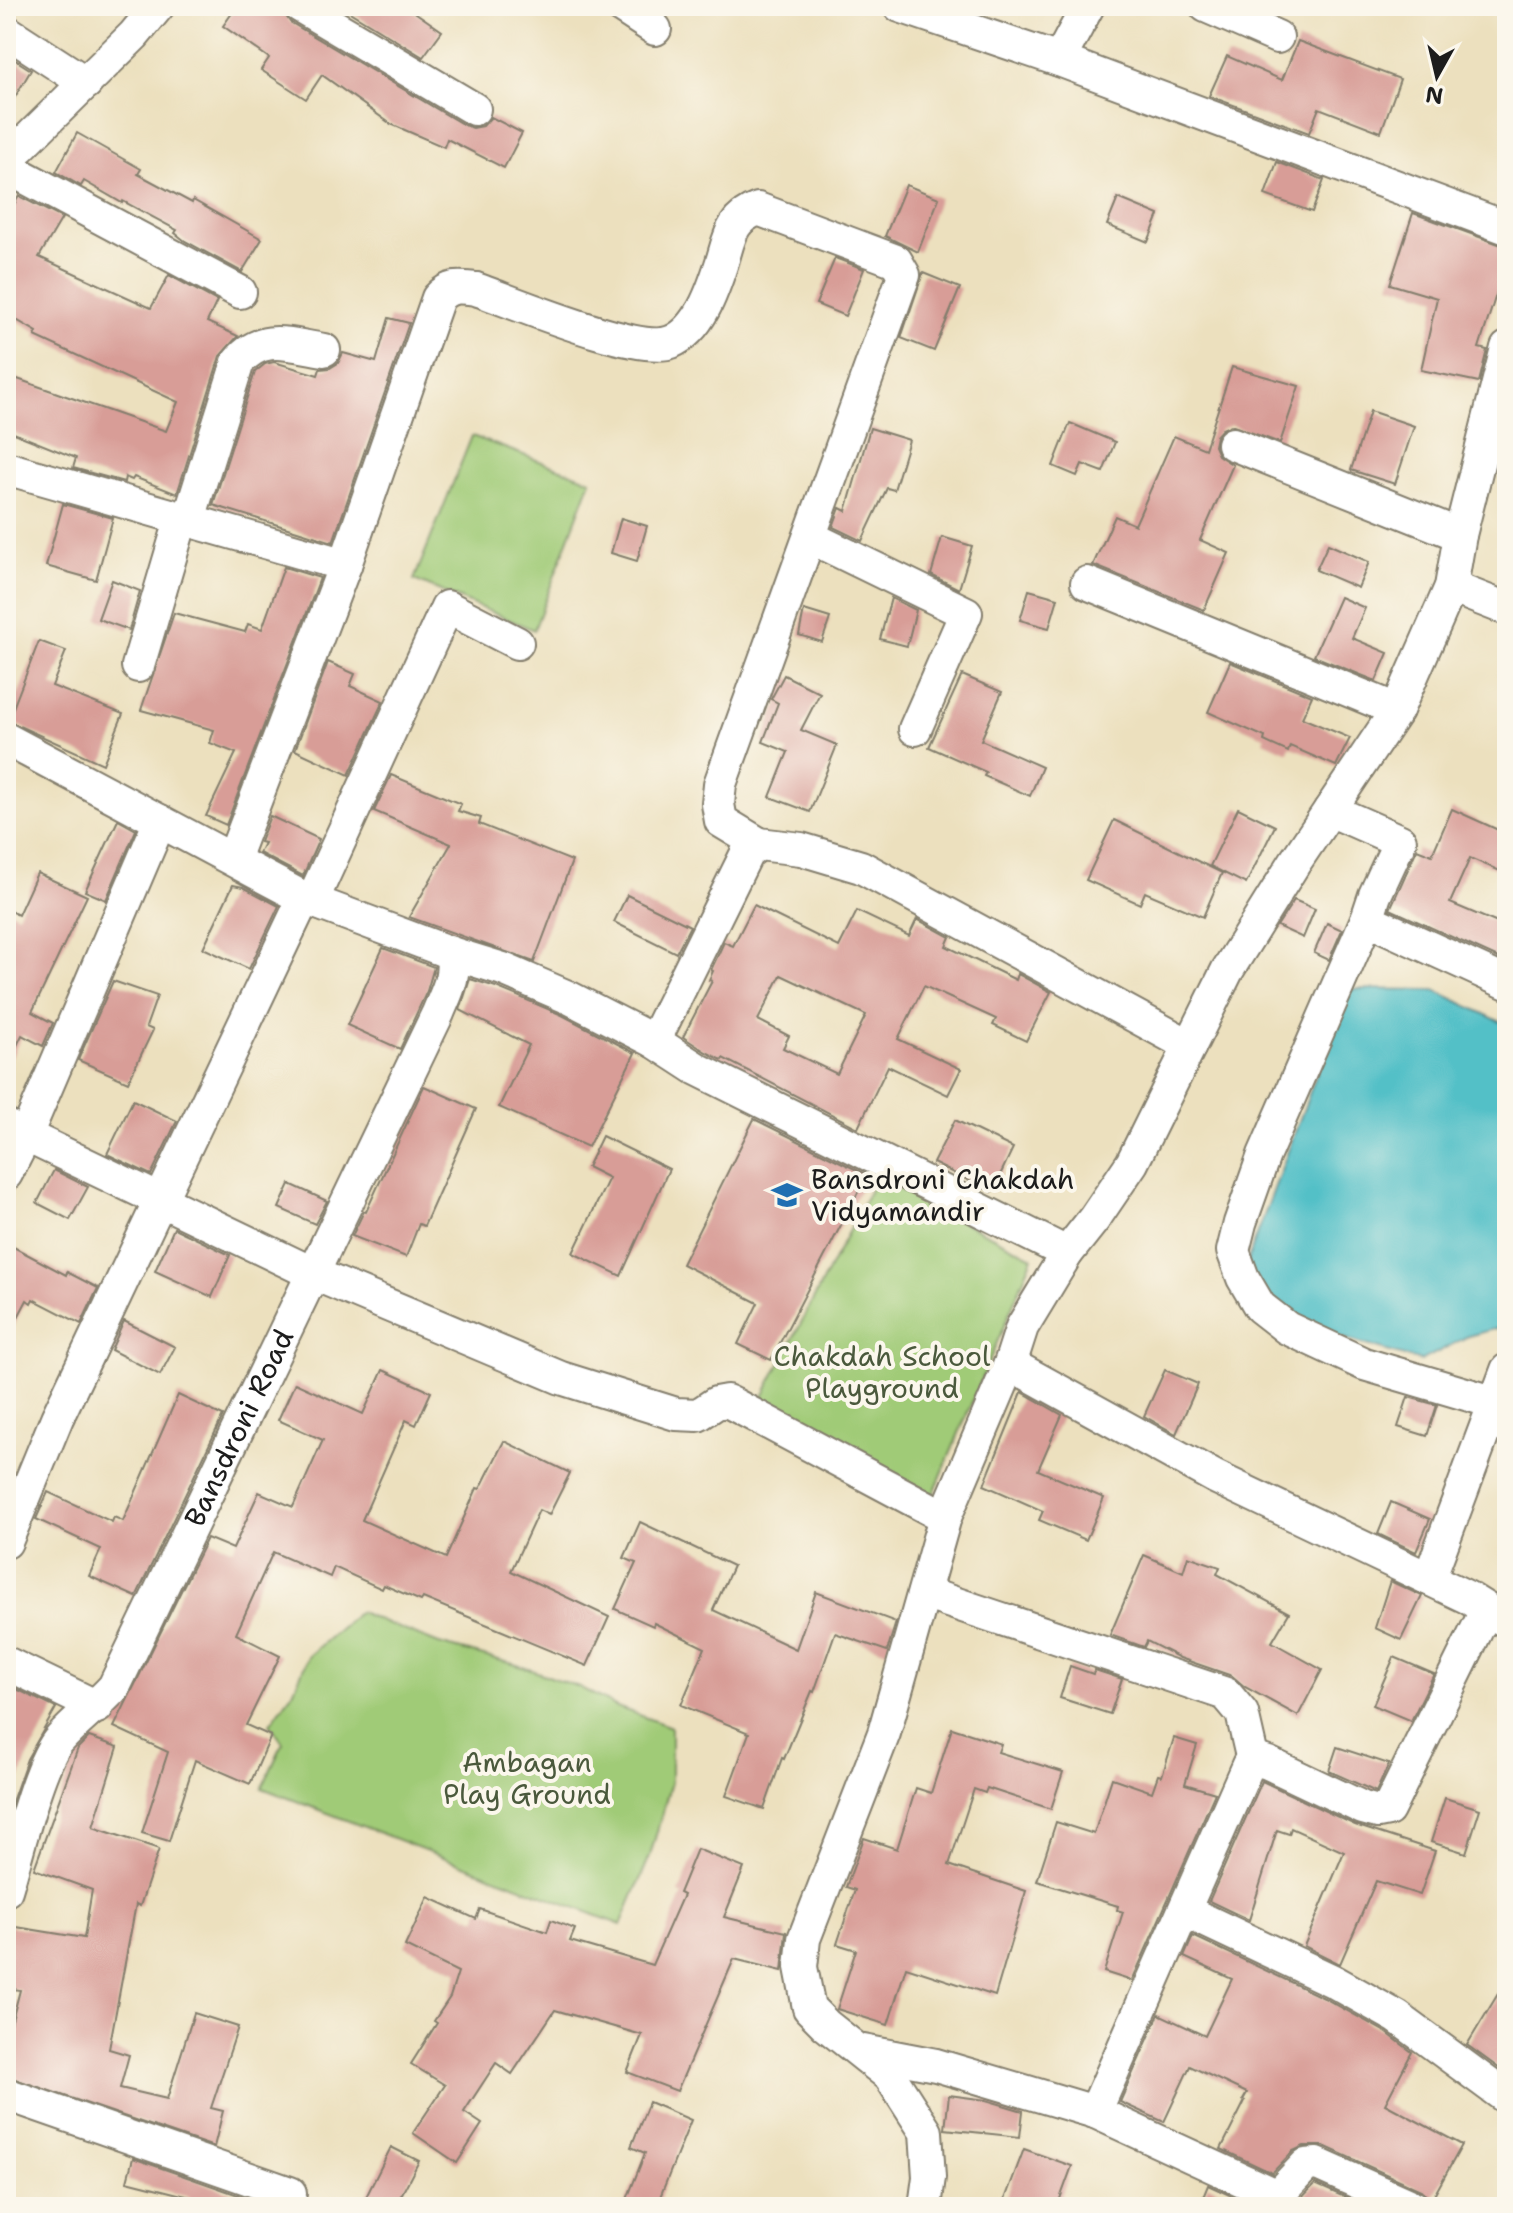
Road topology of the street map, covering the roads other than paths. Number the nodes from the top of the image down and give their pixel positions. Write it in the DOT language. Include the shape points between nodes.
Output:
graph roads {
  1 [pos="158,6"];
  2 [pos="300,6"];
  3 [pos="620,6"];
  4 [pos="900,6"];
  5 [pos="1088,6"];
  6 [pos="1206,6"];
  7 [pos="655,29"];
  8 [pos="6,31"];
  9 [pos="1277,37"];
  10 [pos="1059,60"];
  11 [pos="86,83"];
  12 [pos="474,109"];
  13 [pos="6,156"];
  14 [pos="6,167"];
  15 [pos="1507,228"];
  16 [pos="240,292"];
  17 [pos="1507,348"];
  18 [pos="324,350"];
  19 [pos="1501,406"];
  20 [pos="1233,444"];
  21 [pos="6,468"];
  22 [pos="186,518"];
  23 [pos="1460,535"];
  24 [pos="810,537"];
  25 [pos="345,565"];
  26 [pos="1087,583"];
  27 [pos="1451,587"];
  28 [pos="1507,609"];
  29 [pos="517,643"];
  30 [pos="138,666"];
  31 [pos="1397,710"];
  32 [pos="915,729"];
  33 [pos="9,748"];
  34 [pos="1330,810"];
  35 [pos="160,821"];
  36 [pos="759,844"];
  37 [pos="233,859"];
  38 [pos="308,899"];
  39 [pos="1367,919"];
  40 [pos="451,953"];
  41 [pos="1507,983"];
  42 [pos="654,1041"];
  43 [pos="1190,1046"];
  44 [pos="16,1130"];
  45 [pos="6,1174"];
  46 [pos="162,1200"];
  47 [pos="1067,1253"];
  48 [pos="314,1274"];
  49 [pos="1010,1364"];
  50 [pos="1507,1370"];
  51 [pos="1493,1402"];
  52 [pos="945,1517"];
  53 [pos="6,1542"];
  54 [pos="1429,1579"];
  55 [pos="924,1593"];
  56 [pos="1497,1616"];
  57 [pos="6,1663"];
  58 [pos="97,1707"];
  59 [pos="1253,1761"];
  60 [pos="11,1856"];
  61 [pos="6,1890"];
  62 [pos="1185,1911"];
  63 [pos="859,2051"];
  64 [pos="6,2094"];
  65 [pos="1507,2098"];
  66 [pos="1095,2112"];
  67 [pos="290,2193"];
  68 [pos="1275,2202"];
  69 [pos="925,2207"];
  70 [pos="1413,2207"];
  1 -- 11 [label="street"];
  2 -- 12 [label="street"];
  3 -- 7 [label="street"];
  4 -- 10 [label="street"];
  5 -- 10 [label="street"];
  6 -- 9 [label="street"];
  8 -- 11 [label="street"];
  10 -- 15 [label="street"];
  11 -- 13 [label="street"];
  14 -- 16 [label="street"];
  17 -- 19 [label="street"];
  18 -- 22 [label="street" via="266,342 249,349 238,362"];
  19 -- 23 [label="street"];
  20 -- 23 [label="street"];
  21 -- 22 [label="street"];
  22 -- 25 [label="street"];
  22 -- 30 [label="street"];
  23 -- 27 [label="street"];
  24 -- 25 [label="street" via="904,275 896,261 758,209 743,215 732,228 700,315 685,334 668,344 597,332 476,289 447,289 430,316"];
  24 -- 32 [label="street" via="966,613"];
  24 -- 36 [label="street" via="720,784 721,821"];
  25 -- 37 [label="street"];
  26 -- 31 [label="street"];
  27 -- 28 [label="street"];
  27 -- 31 [label="street"];
  29 -- 38 [label="street" via="447,607"];
  31 -- 34 [label="street"];
  33 -- 35 [label="street"];
  34 -- 39 [label="street" via="1400,841"];
  34 -- 43 [label="street" via="1227,971"];
  35 -- 37 [label="street"];
  35 -- 44 [label="street"];
  36 -- 42 [label="street" via="747,853"];
  36 -- 43 [label="street" via="801,849 861,867"];
  37 -- 38 [label="street"];
  38 -- 40 [label="street"];
  38 -- 46 [label="street"];
  39 -- 41 [label="street"];
  39 -- 51 [label="street" via="1264,1155 1233,1251 1260,1307 1287,1328 1364,1364"];
  40 -- 42 [label="street" via="557,992"];
  40 -- 48 [label="street, Bansdroni Road" via="452,979 438,1013"];
  42 -- 47 [label="street" via="697,1069"];
  43 -- 47 [label="street" via="1132,1163"];
  44 -- 45 [label="street"];
  44 -- 46 [label="street"];
  46 -- 48 [label="street"];
  46 -- 53 [label="street" via="57,1418"];
  47 -- 49 [label="street" via="1022,1327"];
  48 -- 52 [label="street" via="561,1378 648,1407 698,1415 727,1401"];
  48 -- 58 [label="street, Bansdroni Road" via="114,1687"];
  49 -- 52 [label="street"];
  49 -- 54 [label="street" via="1215,1477"];
  50 -- 51 [label="street"];
  51 -- 54 [label="street"];
  52 -- 55 [label="street"];
  54 -- 56 [label="street"];
  55 -- 59 [label="street" via="1226,1694 1242,1713"];
  55 -- 63 [label="street" via="884,1733 804,1939 801,1967 809,2008"];
  56 -- 59 [label="street" via="1388,1810 1363,1808 1268,1763"];
  57 -- 58 [label="street"];
  58 -- 60 [label="street, Bansdroni Road" via="59,1740 46,1762"];
  59 -- 62 [label="street"];
  60 -- 61 [label="street, Bansdroni Road"];
  62 -- 65 [label="street" via="1397,2017"];
  62 -- 66 [label="street"];
  63 -- 66 [label="street" via="936,2065"];
  63 -- 69 [label="street" via="890,2076 926,2132"];
  64 -- 67 [label="street"];
  66 -- 68 [label="street"];
  68 -- 70 [label="street" via="1306,2165 1317,2164"];
}
